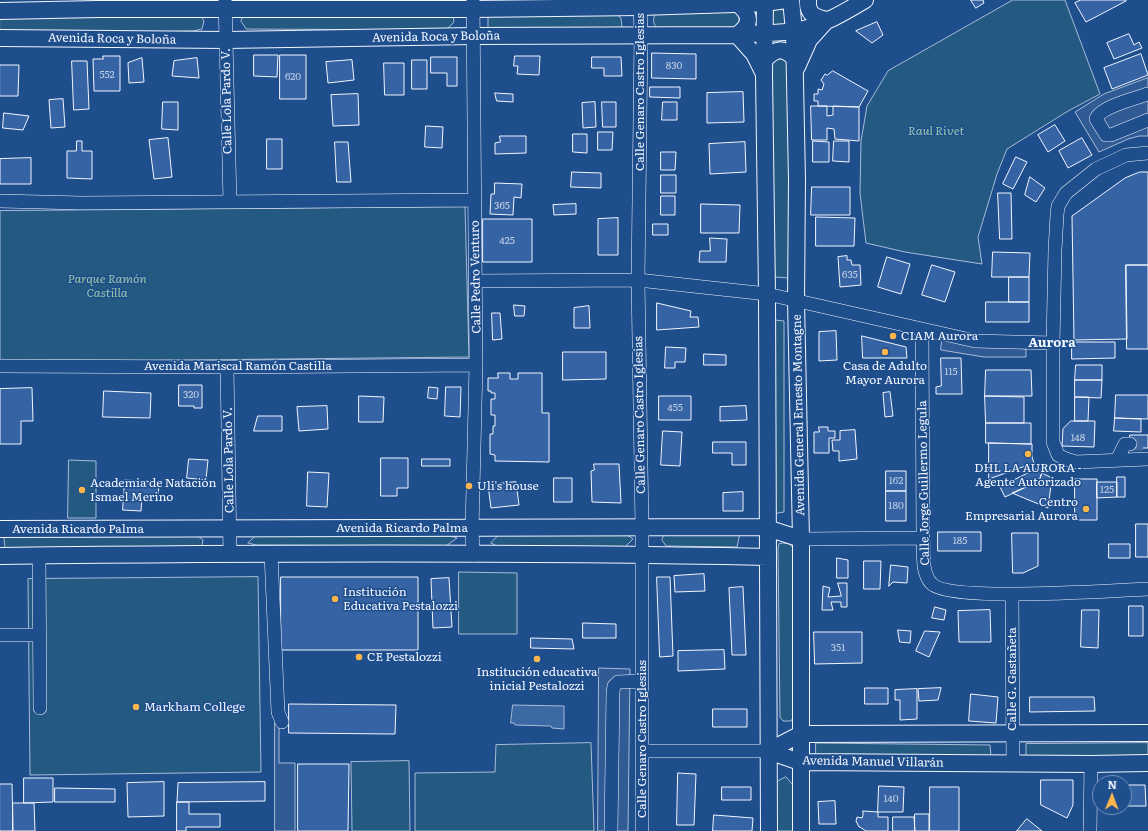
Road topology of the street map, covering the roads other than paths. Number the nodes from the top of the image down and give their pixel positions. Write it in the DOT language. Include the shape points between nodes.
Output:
graph roads {
  1 [pos="786,0"];
  2 [pos="791,0"];
  3 [pos="808,0"];
  4 [pos="865,0"];
  5 [pos="640,3"];
  6 [pos="765,3"];
  7 [pos="98,4"];
  8 [pos="353,4"];
  9 [pos="473,4"];
  10 [pos="738,4"];
  11 [pos="225,5"];
  12 [pos="0,11"];
  13 [pos="827,20"];
  14 [pos="794,31"];
  15 [pos="765,33"];
  16 [pos="474,36"];
  17 [pos="641,36"];
  18 [pos="737,36"];
  19 [pos="0,38"];
  20 [pos="226,40"];
  21 [pos="795,65"];
  22 [pos="764,66"];
  23 [pos="1148,94"];
  24 [pos="1148,120"];
  25 [pos="1148,153"];
  26 [pos="474,200"];
  27 [pos="0,201"];
  28 [pos="230,202"];
  29 [pos="638,280"];
  30 [pos="476,281"];
  31 [pos="767,294"];
  32 [pos="796,301"];
  33 [pos="922,330"];
  34 [pos="1053,343"];
  35 [pos="476,365"];
  36 [pos="0,366"];
  37 [pos="228,367"];
  38 [pos="1130,444"];
  39 [pos="1148,459"];
  40 [pos="1117,460"];
  41 [pos="642,527"];
  42 [pos="230,528"];
  43 [pos="768,528"];
  44 [pos="0,529"];
  45 [pos="472,529"];
  46 [pos="802,538"];
  47 [pos="923,538"];
  48 [pos="230,554"];
  49 [pos="271,554"];
  50 [pos="642,554"];
  51 [pos="39,555"];
  52 [pos="473,555"];
  53 [pos="0,556"];
  54 [pos="768,557"];
  55 [pos="1148,582"];
  56 [pos="1141,589"];
  57 [pos="1012,594"];
  58 [pos="0,635"];
  59 [pos="39,635"];
  60 [pos="642,681"];
  61 [pos="40,708"];
  62 [pos="282,722"];
  63 [pos="1148,733"];
  64 [pos="800,734"];
  65 [pos="1013,734"];
  66 [pos="642,751"];
  67 [pos="768,751"];
  68 [pos="800,762"];
  69 [pos="1013,763"];
  70 [pos="1148,763"];
  71 [pos="1091,764"];
  72 [pos="611,831"];
  73 [pos="642,831"];
  74 [pos="769,831"];
  75 [pos="801,831"];
  76 [pos="1090,831"];
  1 -- 6 [label="main road"];
  2 -- 14 [label="main road, Avenida General Ernesto Montagne"];
  3 -- 13 [label="main road" via="812,14"];
  4 -- 13 [label="main road, Avenida Roca y Boloña" via="841,15"];
  5 -- 9 [label="main road"];
  5 -- 10 [label="main road"];
  5 -- 17 [label="street, Calle Genaro Castro Iglesias"];
  6 -- 10 [label="main road"];
  6 -- 15 [label="main road"];
  7 -- 11 [label="main road"];
  7 -- 12 [label="main road"];
  8 -- 9 [label="main road"];
  8 -- 11 [label="main road"];
  9 -- 16 [label="street, Calle Pedro Venturo"];
  10 -- 18 [label="main road" via="746,10 748,22 746,28"];
  11 -- 20 [label="street, Calle Lola Pardo V."];
  13 -- 14 [label="main road, Avenida Roca y Boloña"];
  13 -- 21 [label="main road" via="809,40"];
  14 -- 15 [label="main road, Avenida Roca y Boloña"];
  14 -- 21 [label="main road, Avenida General Ernesto Montagne"];
  15 -- 18 [label="main road, Avenida Roca y Boloña"];
  15 -- 22 [label="main road"];
  16 -- 17 [label="main road, Avenida Roca y Boloña"];
  16 -- 20 [label="main road, Avenida Roca y Boloña"];
  16 -- 26 [label="street, Calle Pedro Venturo"];
  17 -- 18 [label="main road, Avenida Roca y Boloña"];
  17 -- 29 [label="street, Calle Genaro Castro Iglesias"];
  18 -- 22 [label="main road"];
  19 -- 20 [label="main road, Avenida Roca y Boloña"];
  20 -- 28 [label="street, Calle Lola Pardo V."];
  21 -- 22 [label="main road" via="784,50 777,50 771,53"];
  21 -- 32 [label="main road, Avenida General Ernesto Montagne"];
  22 -- 31 [label="main road"];
  23 -- 24 [label="street" via="1104,110 1096,118 1106,135 1111,136"];
  25 -- 34 [label="street" via="1126,155 1096,169 1066,193 1058,206"];
  26 -- 28 [label="street"];
  26 -- 30 [label="street, Calle Pedro Venturo"];
  27 -- 28 [label="street"];
  29 -- 30 [label="street"];
  29 -- 31 [label="street"];
  29 -- 41 [label="street, Calle Genaro Castro Iglesias"];
  30 -- 35 [label="street, Calle Pedro Venturo"];
  31 -- 32 [label="street"];
  31 -- 43 [label="main road"];
  32 -- 33 [label="street"];
  32 -- 46 [label="main road, Avenida General Ernesto Montagne"];
  33 -- 34 [label="street" via="981,342"];
  33 -- 47 [label="street, Calle Jorge Guillermo Legula"];
  34 -- 40 [label="street" via="1053,442 1058,454 1076,462"];
  35 -- 37 [label="street, Avenida Mariscal Ramón Castilla"];
  35 -- 45 [label="street, Calle Pedro Venturo"];
  36 -- 37 [label="street, Avenida Mariscal Ramón Castilla"];
  37 -- 42 [label="street, Calle Lola Pardo V."];
  38 -- 40 [label="street" via="1125,444"];
  39 -- 40 [label="street"];
  41 -- 43 [label="main road, Avenida Ricardo Palma"];
  41 -- 45 [label="main road, Avenida Ricardo Palma"];
  41 -- 50 [label="street, Calle Genaro Castro Iglesias"];
  42 -- 44 [label="main road, Avenida Ricardo Palma"];
  42 -- 45 [label="main road, Avenida Ricardo Palma"];
  42 -- 48 [label="street, Calle Lola Pardo V."];
  43 -- 46 [label="main road, Avenida Ricardo Palma"];
  43 -- 54 [label="main road"];
  45 -- 52 [label="street, Calle Pedro Venturo"];
  46 -- 47 [label="street"];
  46 -- 64 [label="main road, Avenida General Ernesto Montagne"];
  47 -- 57 [label="street, Calle Jorge Guillermo Legula" via="925,571 931,584 944,590 969,594"];
  48 -- 49 [label="main road"];
  48 -- 51 [label="main road"];
  49 -- 52 [label="main road"];
  49 -- 62 [label="street" via="278,712"];
  50 -- 52 [label="main road"];
  50 -- 54 [label="main road"];
  50 -- 60 [label="street, Calle Genaro Castro Iglesias"];
  51 -- 53 [label="main road"];
  51 -- 59 [label="street"];
  54 -- 67 [label="main road"];
  55 -- 56 [label="street"];
  56 -- 57 [label="street, Calle Jorge Guillermo Legula"];
  57 -- 65 [label="street, Calle G. Gastañeta"];
  58 -- 59 [label="street"];
  59 -- 61 [label="street"];
  60 -- 66 [label="street, Calle Genaro Castro Iglesias"];
  60 -- 72 [label="street" via="618,682 614,686"];
  63 -- 65 [label="main road, Avenida Manuel Villarán"];
  64 -- 65 [label="main road, Avenida Manuel Villarán"];
  64 -- 67 [label="main road, Avenida Manuel Villarán"];
  64 -- 68 [label="main road, Avenida General Ernesto Montagne"];
  65 -- 69 [label="street, Calle G. Gastañeta"];
  66 -- 67 [label="street"];
  66 -- 73 [label="street, Calle Genaro Castro Iglesias"];
  67 -- 68 [label="main road, Avenida Manuel Villarán"];
  67 -- 74 [label="main road"];
  68 -- 69 [label="main road, Avenida Manuel Villarán"];
  68 -- 75 [label="main road, Avenida General Ernesto Montagne"];
  69 -- 71 [label="main road, Avenida Manuel Villarán"];
  70 -- 71 [label="main road, Avenida Manuel Villarán"];
  71 -- 76 [label="street"];
}
